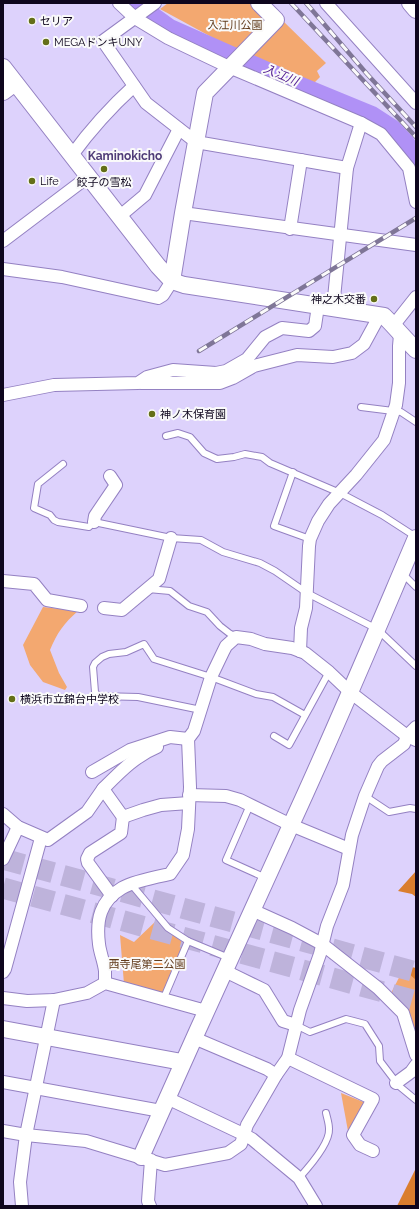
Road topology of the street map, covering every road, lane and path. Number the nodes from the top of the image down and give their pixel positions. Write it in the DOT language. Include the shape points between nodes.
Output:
graph roads {
  1 [pos="120,3"];
  2 [pos="259,3"];
  3 [pos="326,3"];
  4 [pos="410,3"];
  5 [pos="152,4"];
  6 [pos="416,10"];
  7 [pos="137,17"];
  8 [pos="230,66"];
  9 [pos="3,67"];
  10 [pos="7,86"];
  11 [pos="134,86"];
  12 [pos="416,103"];
  13 [pos="361,123"];
  14 [pos="179,129"];
  15 [pos="196,142"];
  16 [pos="72,155"];
  17 [pos="301,160"];
  18 [pos="347,168"];
  19 [pos="85,179"];
  20 [pos="416,202"];
  21 [pos="182,213"];
  22 [pos="120,216"];
  23 [pos="290,229"];
  24 [pos="340,236"];
  25 [pos="3,241"];
  26 [pos="416,245"];
  27 [pos="3,269"];
  28 [pos="170,285"];
  29 [pos="416,297"];
  30 [pos="323,309"];
  31 [pos="377,318"];
  32 [pos="397,330"];
  33 [pos="416,350"];
  34 [pos="138,383"];
  35 [pos="3,395"];
  36 [pos="361,407"];
  37 [pos="394,410"];
  38 [pos="416,422"];
  39 [pos="166,436"];
  40 [pos="63,464"];
  41 [pos="293,472"];
  42 [pos="110,476"];
  43 [pos="340,493"];
  44 [pos="94,522"];
  45 [pos="416,537"];
  46 [pos="171,538"];
  47 [pos="310,539"];
  48 [pos="401,572"];
  49 [pos="3,581"];
  50 [pos="416,587"];
  51 [pos="147,589"];
  52 [pos="307,593"];
  53 [pos="81,606"];
  54 [pos="104,608"];
  55 [pos="377,629"];
  56 [pos="236,637"];
  57 [pos="300,651"];
  58 [pos="416,666"];
  59 [pos="329,672"];
  60 [pos="211,677"];
  61 [pos="350,692"];
  62 [pos="201,710"];
  63 [pos="305,715"];
  64 [pos="416,727"];
  65 [pos="274,736"];
  66 [pos="412,738"];
  67 [pos="188,740"];
  68 [pos="92,772"];
  69 [pos="103,789"];
  70 [pos="365,796"];
  71 [pos="189,799"];
  72 [pos="250,805"];
  73 [pos="416,810"];
  74 [pos="3,814"];
  75 [pos="123,817"];
  76 [pos="291,825"];
  77 [pos="18,827"];
  78 [pos="41,838"];
  79 [pos="349,850"];
  80 [pos="3,859"];
  81 [pos="266,878"];
  82 [pos="131,884"];
  83 [pos="112,896"];
  84 [pos="252,910"];
  85 [pos="188,941"];
  86 [pos="322,944"];
  87 [pos="228,965"];
  88 [pos="3,972"];
  89 [pos="105,984"];
  90 [pos="3,998"];
  91 [pos="54,1000"];
  92 [pos="163,1000"];
  93 [pos="206,1011"];
  94 [pos="296,1025"];
  95 [pos="3,1029"];
  96 [pos="46,1037"];
  97 [pos="194,1038"];
  98 [pos="416,1055"];
  99 [pos="288,1058"];
  100 [pos="182,1062"];
  101 [pos="416,1065"];
  102 [pos="276,1075"];
  103 [pos="3,1082"];
  104 [pos="396,1084"];
  105 [pos="36,1088"];
  106 [pos="416,1100"];
  107 [pos="164,1104"];
  108 [pos="326,1113"];
  109 [pos="3,1131"];
  110 [pos="244,1134"];
  111 [pos="26,1135"];
  112 [pos="374,1152"];
  113 [pos="146,1159"];
  114 [pos="299,1178"];
  115 [pos="22,1206"];
  116 [pos="150,1206"];
  117 [pos="316,1206"];
  1 -- 7 [label="street"];
  2 -- 8 [label="street" via="276,20"];
  3 -- 12 [label="street"];
  4 -- 6 [label="street"];
  5 -- 7 [label="street"];
  7 -- 8 [label="street" via="168,38"];
  7 -- 11 [label="street" via="103,41"];
  8 -- 13 [label="street"];
  8 -- 15 [label="street" via="205,93"];
  9 -- 10 [label="street"];
  10 -- 16 [label="street"];
  10 -- 19 [label="street"];
  11 -- 14 [label="street" via="146,103"];
  11 -- 16 [label="street" via="112,106"];
  13 -- 18 [label="street"];
  13 -- 20 [label="street" via="381,134 409,168"];
  14 -- 15 [label="street"];
  14 -- 22 [label="street" via="145,195"];
  15 -- 17 [label="street"];
  15 -- 21 [label="street"];
  16 -- 19 [label="street"];
  17 -- 18 [label="street"];
  17 -- 23 [label="street"];
  18 -- 24 [label="street"];
  19 -- 22 [label="street"];
  19 -- 25 [label="street"];
  19 -- 28 [label="street"];
  21 -- 23 [label="street"];
  21 -- 28 [label="street"];
  22 -- 28 [label="street"];
  23 -- 24 [label="street"];
  24 -- 26 [label="street"];
  24 -- 30 [label="street"];
  27 -- 28 [label="street" via="62,277 158,298"];
  28 -- 30 [label="street" via="184,285"];
  29 -- 32 [label="street"];
  30 -- 31 [label="street"];
  30 -- 34 [label="street" via="315,326 309,331 282,328 265,337 247,359 226,371 216,374 173,370 147,377"];
  31 -- 32 [label="street"];
  31 -- 34 [label="street" via="364,344 352,353 333,357 297,355 254,366 220,382"];
  32 -- 33 [label="street"];
  32 -- 37 [label="street" via="399,383"];
  34 -- 35 [label="street" via="54,385"];
  36 -- 37 [label="lane"];
  37 -- 38 [label="lane"];
  37 -- 43 [label="street" via="384,440"];
  39 -- 41 [label="lane" via="178,433 190,437 204,454 217,459 234,458 245,454 262,457"];
  40 -- 44 [label="lane" via="38,484 34,508 50,515 58,522 89,527"];
  41 -- 43 [label="lane"];
  41 -- 47 [label="lane" via="274,526"];
  42 -- 44 [label="street" via="116,485 95,516"];
  43 -- 45 [label="lane"];
  43 -- 47 [label="street" via="329,504"];
  44 -- 46 [label="lane"];
  45 -- 48 [label="street"];
  46 -- 51 [label="street" via="159,579"];
  46 -- 52 [label="lane" via="201,540 222,552 260,563"];
  47 -- 52 [label="street"];
  48 -- 50 [label="lane"];
  48 -- 55 [label="street"];
  49 -- 53 [label="street" via="34,584 47,600"];
  51 -- 54 [label="street" via="125,614"];
  51 -- 56 [label="lane" via="170,591 189,606 207,612 220,626"];
  52 -- 55 [label="lane"];
  52 -- 57 [label="street"];
  55 -- 58 [label="lane"];
  55 -- 61 [label="street"];
  56 -- 57 [label="street"];
  56 -- 60 [label="street" via="226,646"];
  57 -- 59 [label="street"];
  59 -- 61 [label="street"];
  59 -- 63 [label="lane"];
  60 -- 62 [label="street"];
  60 -- 62 [label="lane" via="154,659 144,644 126,652 102,657 93,667 95,692 98,696 138,697"];
  60 -- 63 [label="lane" via="256,694 273,697"];
  61 -- 66 [label="street"];
  61 -- 76 [label="street"];
  62 -- 67 [label="street"];
  63 -- 65 [label="lane" via="289,745"];
  64 -- 66 [label="street"];
  66 -- 70 [label="street" via="382,761"];
  67 -- 68 [label="street" via="170,737 130,750"];
  67 -- 69 [label="street" via="171,742 142,755"];
  67 -- 71 [label="street"];
  69 -- 75 [label="street"];
  69 -- 78 [label="street" via="87,812 48,840"];
  70 -- 73 [label="lane" via="389,812 410,808"];
  70 -- 79 [label="street"];
  71 -- 72 [label="street" via="226,796"];
  71 -- 75 [label="street"];
  71 -- 82 [label="street" via="186,842 183,855 176,866 170,874"];
  72 -- 76 [label="street"];
  72 -- 81 [label="lane" via="226,860"];
  74 -- 77 [label="street"];
  75 -- 83 [label="street" via="122,833 90,853 87,859"];
  76 -- 79 [label="street"];
  76 -- 81 [label="street"];
  77 -- 78 [label="street"];
  77 -- 80 [label="street"];
  78 -- 88 [label="street" via="6,969"];
  79 -- 86 [label="street" via="343,885"];
  81 -- 84 [label="street"];
  82 -- 83 [label="street"];
  82 -- 85 [label="lane" via="168,928"];
  83 -- 89 [label="street" via="104,905 98,932"];
  84 -- 86 [label="street"];
  84 -- 87 [label="street"];
  85 -- 87 [label="lane"];
  85 -- 92 [label="lane"];
  86 -- 94 [label="street"];
  86 -- 98 [label="street" via="378,988 402,1013"];
  87 -- 93 [label="street"];
  87 -- 94 [label="street" via="264,990 283,1022"];
  89 -- 91 [label="street" via="87,993"];
  89 -- 92 [label="street"];
  90 -- 91 [label="street" via="27,1001"];
  91 -- 96 [label="street"];
  92 -- 93 [label="street"];
  93 -- 97 [label="street"];
  94 -- 99 [label="street"];
  94 -- 104 [label="lane" via="310,1032 346,1019 365,1024 379,1046 380,1061"];
  95 -- 96 [label="street"];
  96 -- 100 [label="street"];
  96 -- 105 [label="street"];
  97 -- 100 [label="street"];
  97 -- 102 [label="street"];
  99 -- 102 [label="street"];
  99 -- 112 [label="street" via="372,1099 353,1134 360,1144"];
  100 -- 107 [label="street"];
  101 -- 104 [label="street"];
  102 -- 110 [label="street"];
  103 -- 105 [label="street"];
  104 -- 106 [label="lane"];
  105 -- 107 [label="street"];
  105 -- 111 [label="street"];
  107 -- 110 [label="street"];
  107 -- 113 [label="street"];
  108 -- 114 [label="lane" via="330,1130 326,1142 310,1167"];
  109 -- 111 [label="street"];
  110 -- 113 [label="street" via="241,1144 228,1153 165,1165"];
  110 -- 114 [label="street"];
  111 -- 113 [label="street" via="86,1141"];
  111 -- 115 [label="street" via="20,1182"];
  113 -- 116 [label="street"];
  114 -- 117 [label="street"];
}
